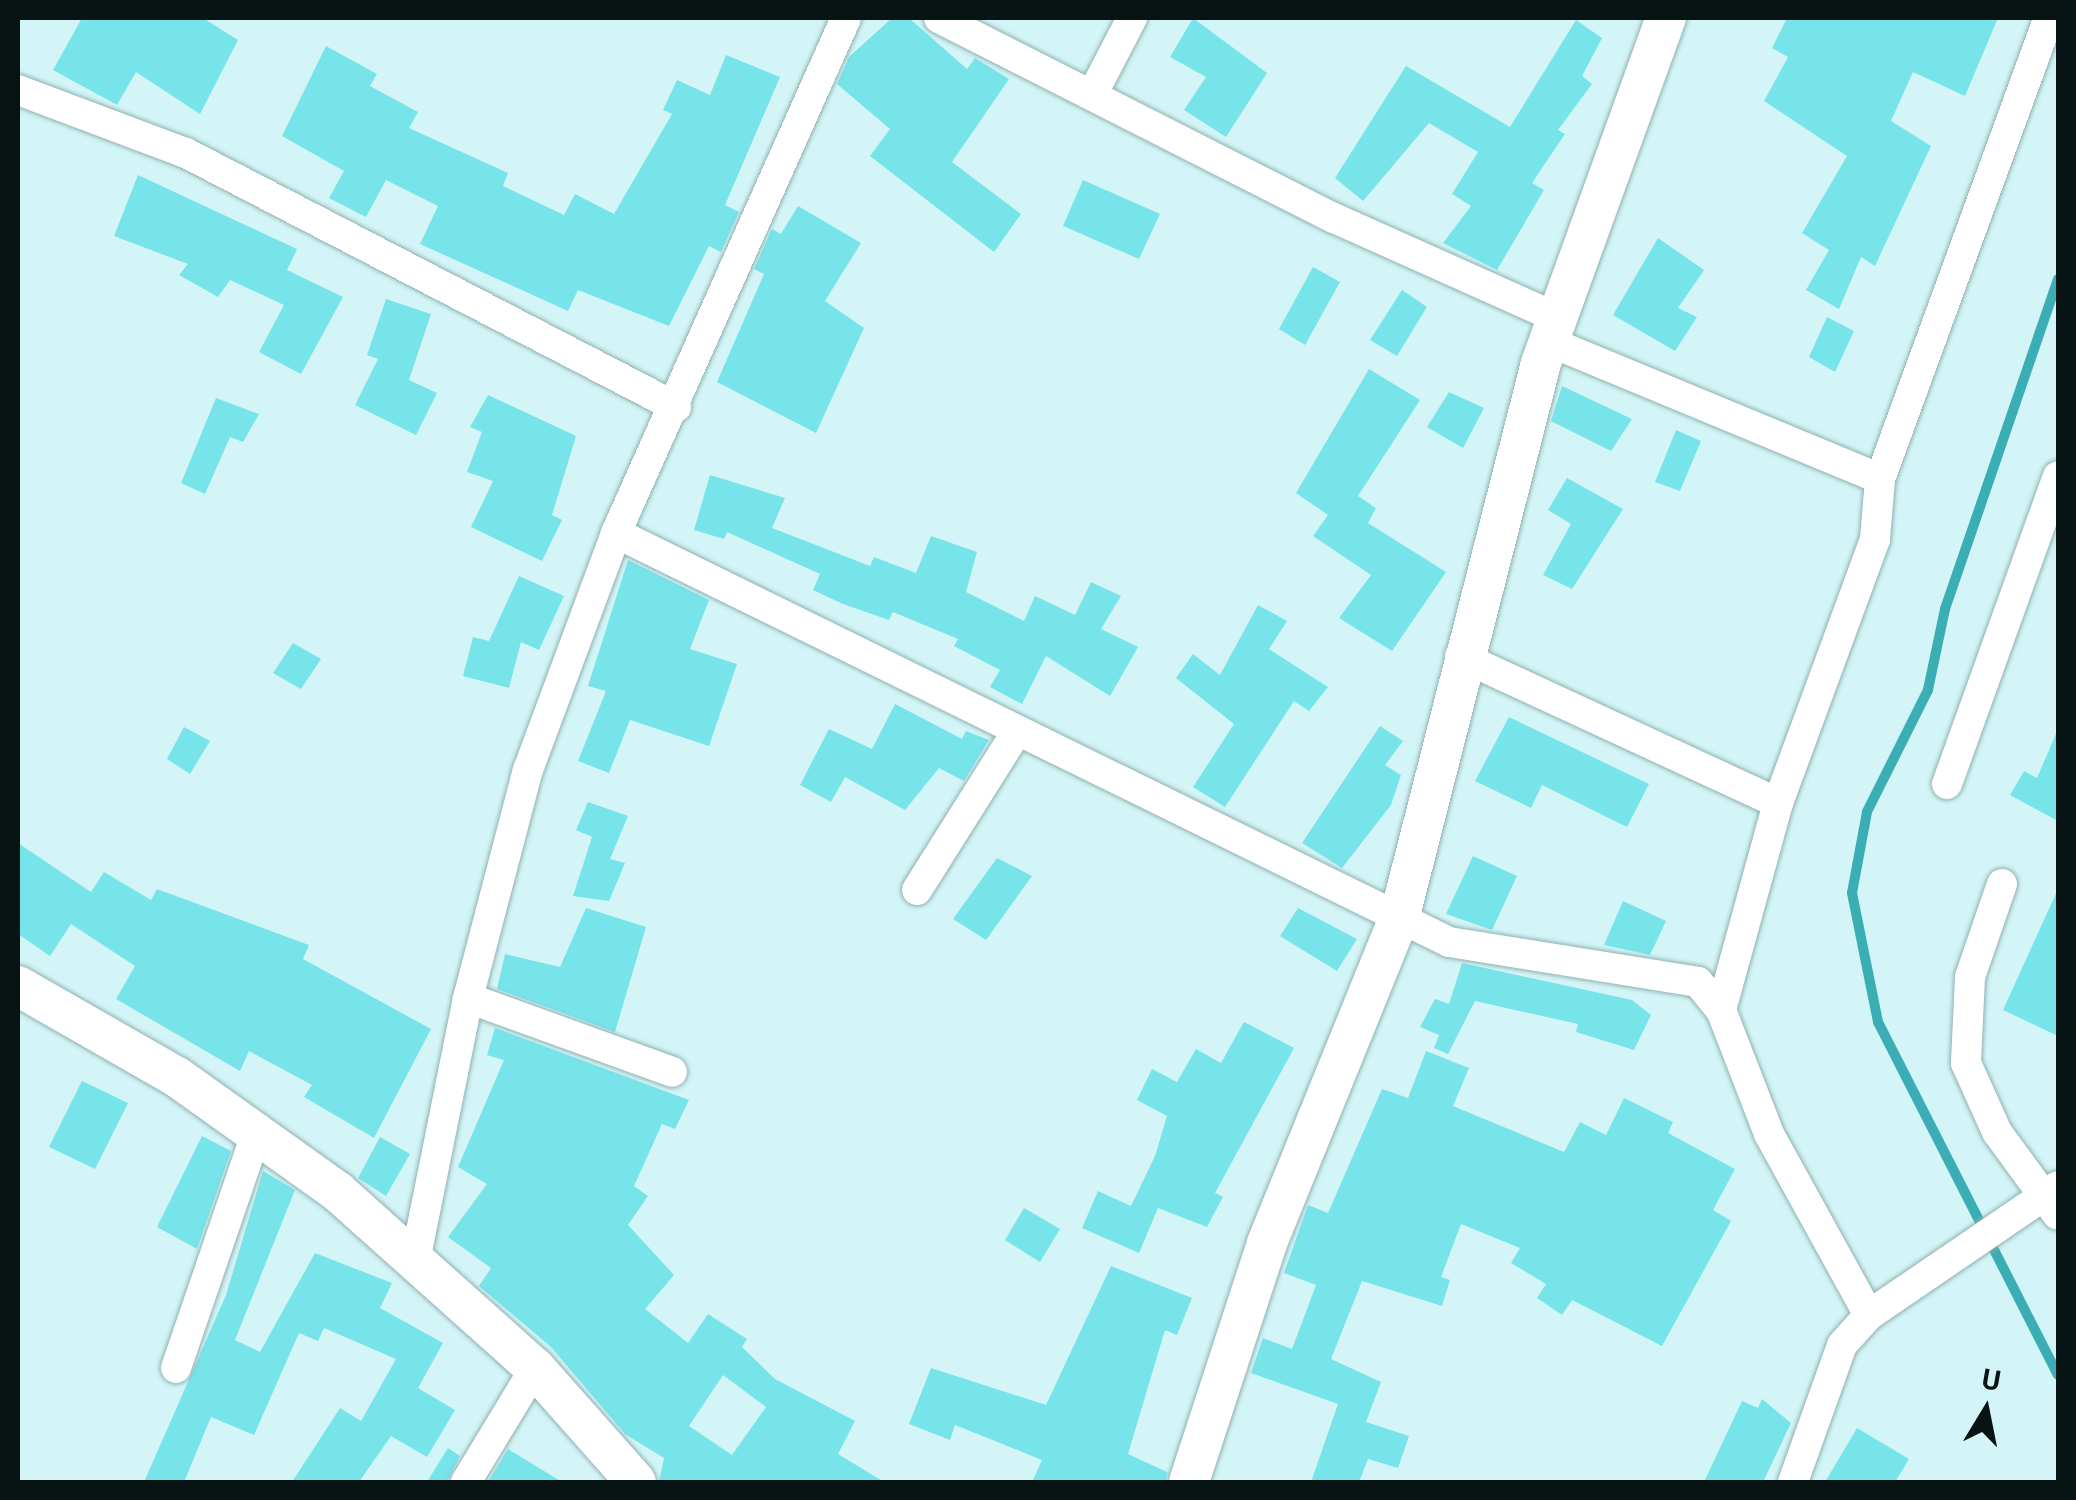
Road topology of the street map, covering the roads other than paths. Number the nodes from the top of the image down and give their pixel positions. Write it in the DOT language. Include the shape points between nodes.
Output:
graph roads {
  1 [pos="846,18"];
  2 [pos="939,18"];
  3 [pos="1132,18"];
  4 [pos="1666,18"];
  5 [pos="2050,18"];
  6 [pos="18,90"];
  7 [pos="1093,93"];
  8 [pos="1555,331"];
  9 [pos="676,407"];
  10 [pos="2058,476"];
  11 [pos="1880,479"];
  12 [pos="616,533"];
  13 [pos="1460,656"];
  14 [pos="1017,731"];
  15 [pos="1947,784"];
  16 [pos="1778,803"];
  17 [pos="2002,884"];
  18 [pos="917,890"];
  19 [pos="1400,915"];
  20 [pos="18,986"];
  21 [pos="468,998"];
  22 [pos="1721,1010"];
  23 [pos="672,1072"];
  24 [pos="258,1129"];
  25 [pos="2046,1205"];
  26 [pos="416,1256"];
  27 [pos="1869,1315"];
  28 [pos="176,1368"];
  29 [pos="536,1368"];
  30 [pos="466,1482"];
  31 [pos="636,1482"];
  32 [pos="1189,1482"];
  33 [pos="1793,1482"];
  1 -- 9 [label="street"];
  2 -- 7 [label="street"];
  3 -- 7 [label="street"];
  4 -- 8 [label="main road"];
  5 -- 11 [label="street"];
  6 -- 9 [label="street" via="186,153"];
  7 -- 8 [label="street"];
  8 -- 11 [label="street"];
  8 -- 13 [label="main road"];
  9 -- 12 [label="street"];
  10 -- 15 [label="street"];
  11 -- 16 [label="street" via="1875,539"];
  12 -- 14 [label="street"];
  12 -- 21 [label="street" via="528,770"];
  13 -- 16 [label="street"];
  13 -- 19 [label="main road"];
  14 -- 18 [label="street"];
  14 -- 19 [label="street"];
  16 -- 22 [label="street"];
  17 -- 25 [label="street" via="1970,977 1966,1063 1997,1132"];
  19 -- 22 [label="street" via="1449,942 1698,982"];
  19 -- 32 [label="main road" via="1267,1243"];
  20 -- 24 [label="main road"];
  21 -- 23 [label="street"];
  21 -- 26 [label="street"];
  22 -- 27 [label="street" via="1770,1134"];
  24 -- 26 [label="main road"];
  24 -- 28 [label="street"];
  25 -- 27 [label="street"];
  26 -- 29 [label="main road"];
  27 -- 33 [label="street" via="1842,1345"];
  29 -- 30 [label="street"];
  29 -- 31 [label="main road"];
}
